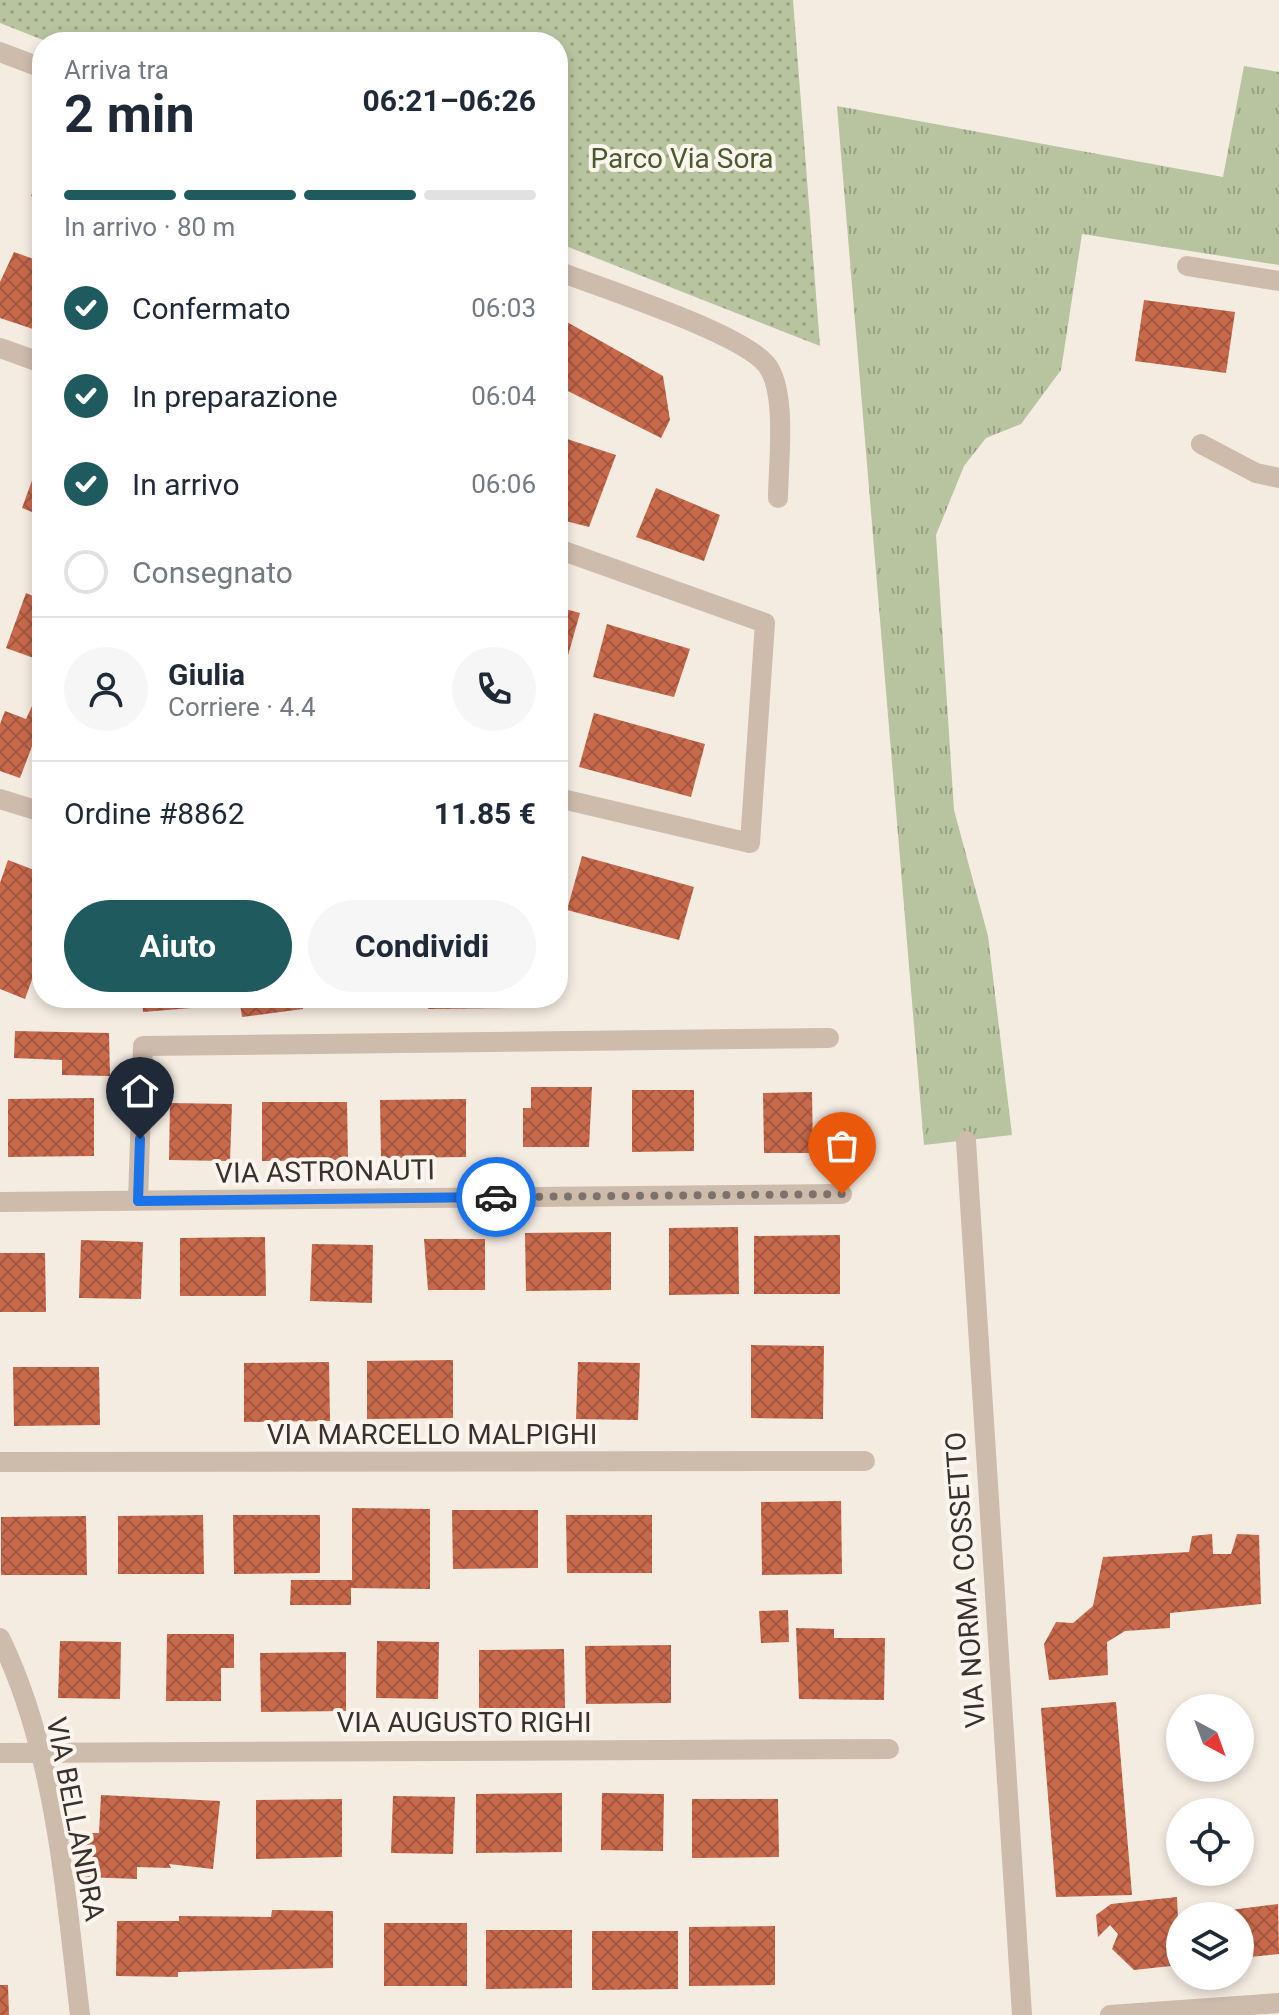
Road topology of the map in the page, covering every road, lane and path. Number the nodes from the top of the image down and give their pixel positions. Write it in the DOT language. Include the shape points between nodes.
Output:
graph roads {
  1 [pos="0,52"];
  2 [pos="32,64"];
  3 [pos="1187,266"];
  4 [pos="568,275"];
  5 [pos="1279,281"];
  6 [pos="0,348"];
  7 [pos="32,359"];
  8 [pos="1201,444"];
  9 [pos="1279,478"];
  10 [pos="778,498"];
  11 [pos="568,553"];
  12 [pos="0,799"];
  13 [pos="568,800"];
  14 [pos="32,809"];
  15 [pos="829,1038"];
  16 [pos="966,1141"];
  17 [pos="842,1194"];
  18 [pos="138,1201"];
  19 [pos="0,1202"];
  20 [pos="865,1461"];
  21 [pos="0,1462"];
  22 [pos="0,1638"];
  23 [pos="889,1749"];
  24 [pos="40,1751"];
  25 [pos="0,1753"];
  26 [pos="1279,2003"];
  27 [pos="80,2015"];
  28 [pos="1022,2015"];
  29 [pos="1110,2015"];
  1 -- 2 [label="street"];
  3 -- 5 [label="street"];
  4 -- 10 [label="street" via="726,337 767,365 779,399"];
  6 -- 7 [label="street"];
  8 -- 9 [label="street" via="1256,473"];
  11 -- 13 [label="street" via="765,623 750,843"];
  12 -- 14 [label="street"];
  15 -- 18 [label="street" via="143,1046"];
  16 -- 28 [label="street, VIA NORMA COSSETTO"];
  17 -- 18 [label="street, VIA ASTRONAUTI"];
  18 -- 19 [label="street, VIA ASTRONAUTI"];
  20 -- 21 [label="street, VIA MARCELLO MALPIGHI"];
  22 -- 24 [label="street, VIA BELLANDRA"];
  23 -- 24 [label="street, VIA AUGUSTO RIGHI"];
  24 -- 25 [label="street, VIA AUGUSTO RIGHI"];
  24 -- 27 [label="street, VIA BELLANDRA"];
  26 -- 29 [label="street"];
}
